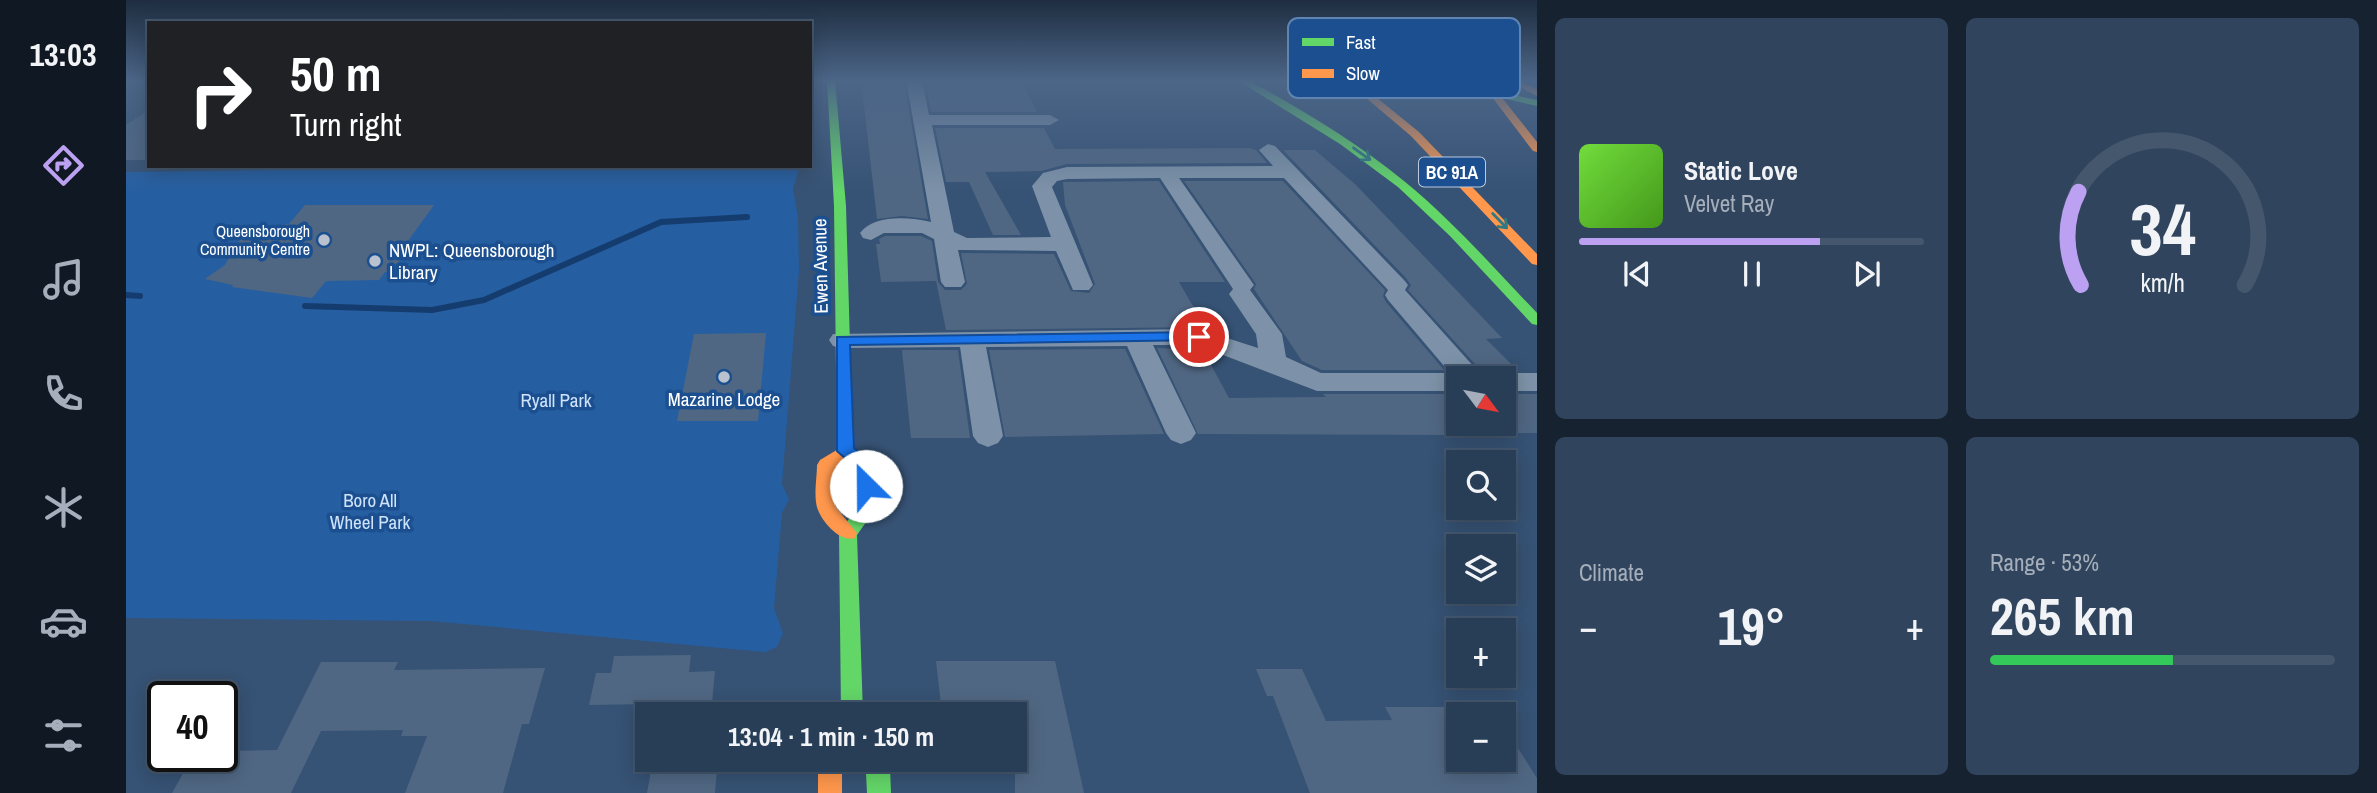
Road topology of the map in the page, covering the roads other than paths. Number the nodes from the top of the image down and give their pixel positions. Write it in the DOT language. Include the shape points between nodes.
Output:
graph roads {
  1 [pos="833,117"];
  2 [pos="921,117"];
  3 [pos="1303,117"];
  4 [pos="1397,117"];
  5 [pos="1419,117"];
  6 [pos="1511,117"];
  7 [pos="922,120"];
  8 [pos="1050,120"];
  9 [pos="1537,122"];
  10 [pos="1435,131"];
  11 [pos="1532,143"];
  12 [pos="1268,149"];
  13 [pos="1290,172"];
  14 [pos="1166,173"];
  15 [pos="840,232"];
  16 [pos="940,232"];
  17 [pos="1065,244"];
  18 [pos="1537,261"];
  19 [pos="953,282"];
  20 [pos="1081,285"];
  21 [pos="1537,321"];
  22 [pos="1136,337"];
  23 [pos="842,340"];
  24 [pos="972,340"];
  25 [pos="1273,362"];
  26 [pos="1460,366"];
  27 [pos="1446,382"];
  28 [pos="1516,382"];
  29 [pos="1537,382"];
  30 [pos="1181,433"];
  31 [pos="988,436"];
  32 [pos="845,451"];
  33 [pos="848,533"];
  34 [pos="852,702"];
  35 [pos="830,772"];
  36 [pos="878,772"];
  37 [pos="830,793"];
  38 [pos="878,793"];
  1 -- 15 [label="main road, Ewen Avenue"];
  2 -- 7 [label="street"];
  3 -- 21 [label="main road, one-way" via="1384,170 1450,229"];
  4 -- 18 [label="main road, BC 91A, one-way"];
  5 -- 10 [label="main road, BC 91A"];
  6 -- 11 [label="main road"];
  7 -- 8 [label="street"];
  7 -- 16 [label="street"];
  9 -- 11 [label="main road"];
  12 -- 13 [label="street"];
  13 -- 14 [label="street"];
  13 -- 26 [label="street"];
  14 -- 17 [label="street" via="1050,177 1042,186"];
  14 -- 25 [label="street" via="1269,334"];
  15 -- 16 [label="street" via="880,237 929,237"];
  15 -- 23 [label="main road, Ewen Avenue"];
  16 -- 17 [label="street" via="963,245"];
  16 -- 19 [label="street"];
  17 -- 20 [label="street"];
  22 -- 24 [label="street"];
  22 -- 25 [label="street" via="1199,337"];
  22 -- 30 [label="street"];
  23 -- 24 [label="street"];
  23 -- 32 [label="main road, Ewen Avenue"];
  24 -- 31 [label="street"];
  25 -- 27 [label="street" via="1317,382"];
  28 -- 29 [label="street"];
  32 -- 33 [label="main road" via="865,465 867,508"];
  32 -- 33 [label="main road" via="826,465 826,508"];
  33 -- 34 [label="main road"];
  35 -- 37 [label="main road"];
  36 -- 38 [label="main road"];
}
